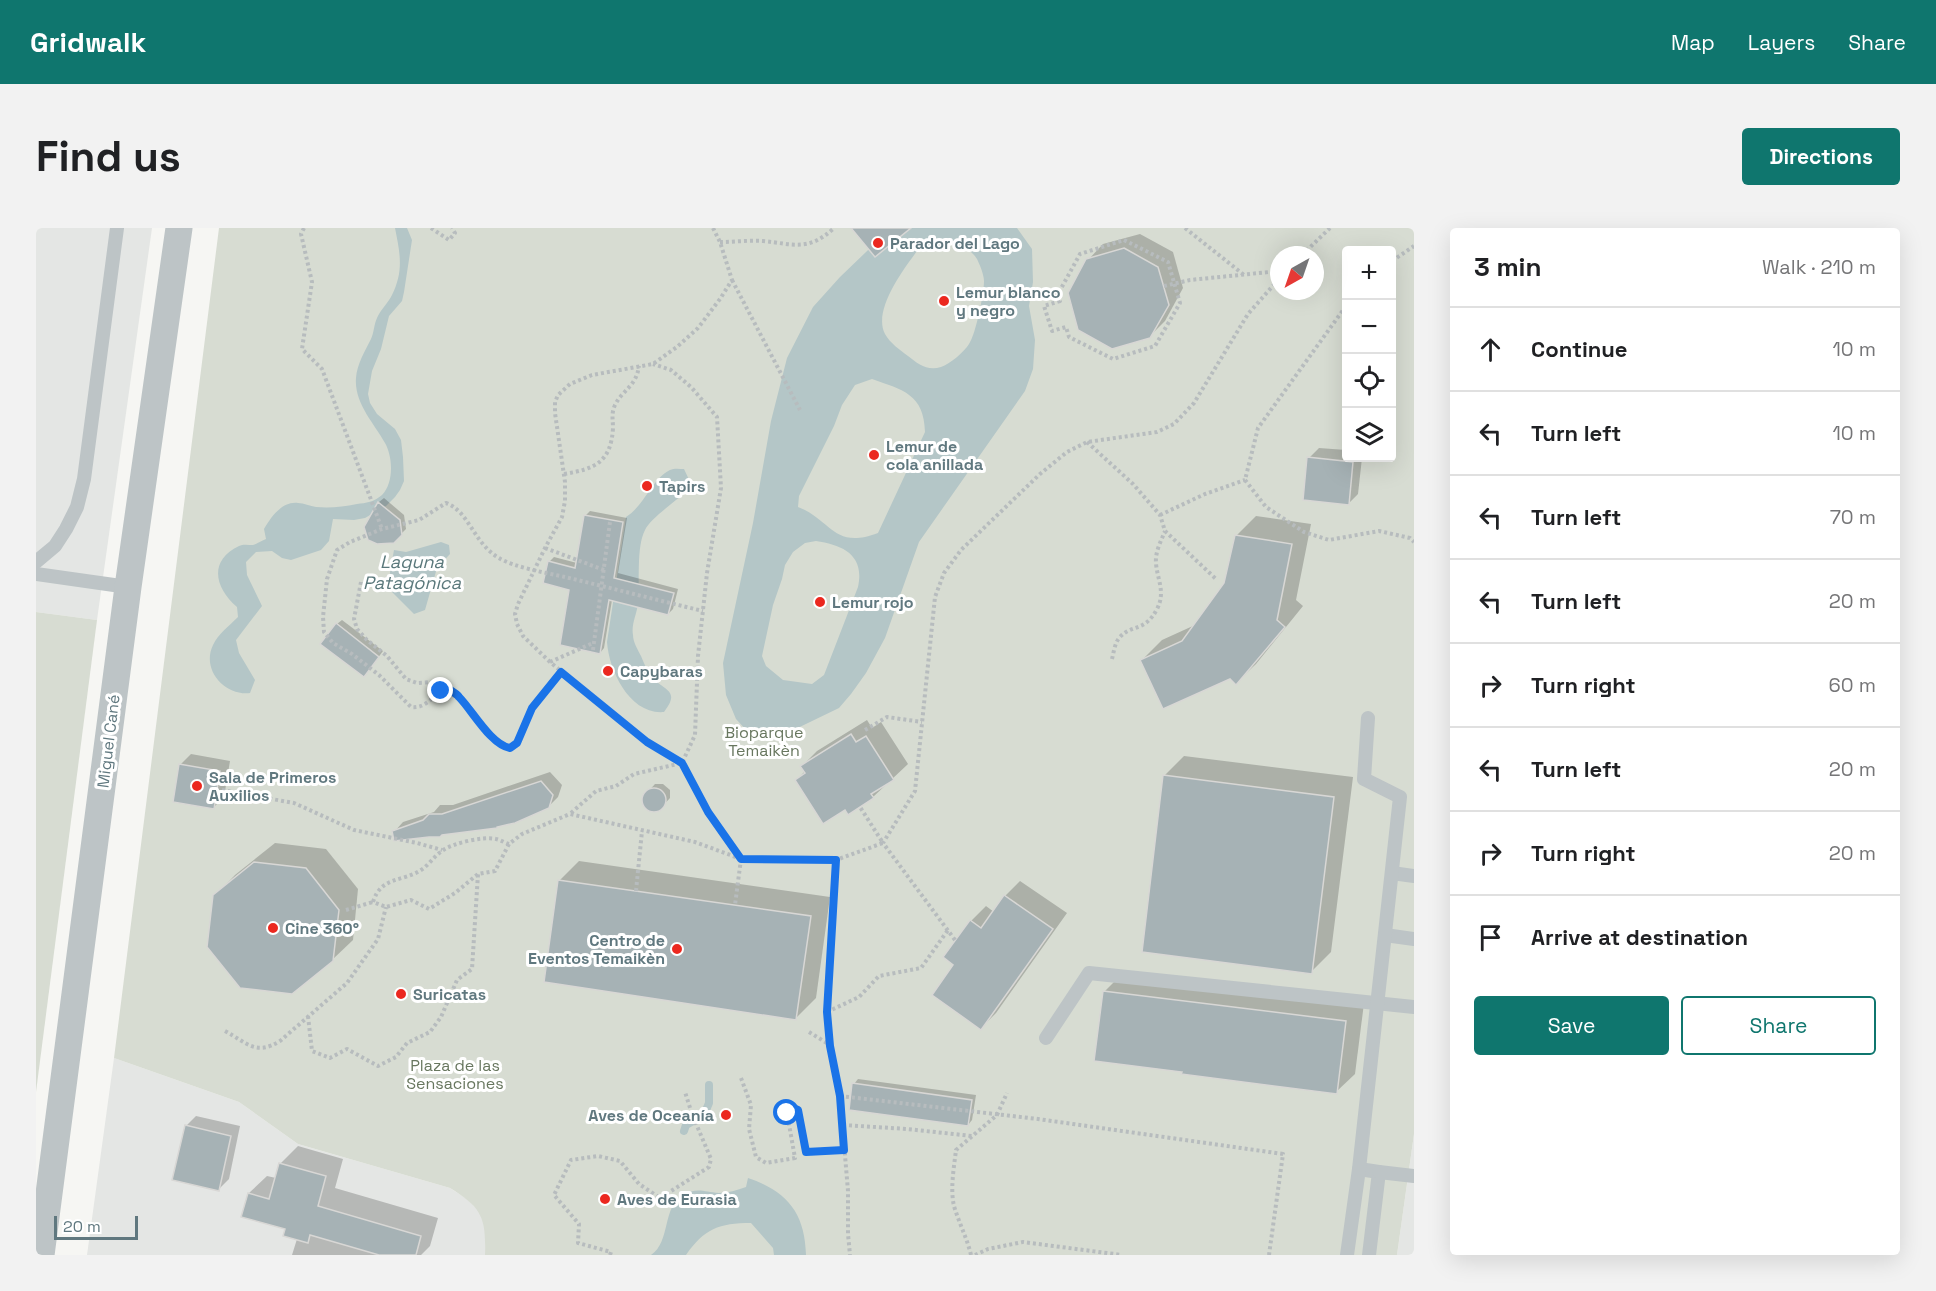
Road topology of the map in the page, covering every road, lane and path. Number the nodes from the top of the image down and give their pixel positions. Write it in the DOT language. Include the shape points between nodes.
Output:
graph roads {
  1 [pos="117,228"];
  2 [pos="179,228"];
  3 [pos="304,228"];
  4 [pos="431,228"];
  5 [pos="452,228"];
  6 [pos="712,228"];
  7 [pos="834,228"];
  8 [pos="1185,228"];
  9 [pos="1330,228"];
  10 [pos="720,242"];
  11 [pos="1311,246"];
  12 [pos="1414,246"];
  13 [pos="1396,258"];
  14 [pos="1270,272"];
  15 [pos="1244,275"];
  16 [pos="732,280"];
  17 [pos="1175,284"];
  18 [pos="1164,286"];
  19 [pos="1270,289"];
  20 [pos="1342,313"];
  21 [pos="653,364"];
  22 [pos="639,366"];
  23 [pos="800,410"];
  24 [pos="1087,442"];
  25 [pos="564,474"];
  26 [pos="1245,480"];
  27 [pos="1160,514"];
  28 [pos="610,522"];
  29 [pos="382,530"];
  30 [pos="1165,531"];
  31 [pos="1414,542"];
  32 [pos="545,548"];
  33 [pos="36,562"];
  34 [pos="536,570"];
  35 [pos="604,570"];
  36 [pos="36,574"];
  37 [pos="1216,579"];
  38 [pos="361,582"];
  39 [pos="128,587"];
  40 [pos="703,611"];
  41 [pos="594,643"];
  42 [pos="593,650"];
  43 [pos="1112,658"];
  44 [pos="550,662"];
  45 [pos="561,672"];
  46 [pos="441,691"];
  47 [pos="1368,718"];
  48 [pos="922,722"];
  49 [pos="865,730"];
  50 [pos="682,763"];
  51 [pos="222,790"];
  52 [pos="860,807"];
  53 [pos="570,814"];
  54 [pos="642,831"];
  55 [pos="883,843"];
  56 [pos="509,844"];
  57 [pos="442,850"];
  58 [pos="741,859"];
  59 [pos="836,860"];
  60 [pos="1392,873"];
  61 [pos="478,874"];
  62 [pos="1414,876"];
  63 [pos="636,891"];
  64 [pos="374,902"];
  65 [pos="735,905"];
  66 [pos="386,907"];
  67 [pos="346,910"];
  68 [pos="948,930"];
  69 [pos="1385,935"];
  70 [pos="1414,939"];
  71 [pos="956,940"];
  72 [pos="1378,1002"];
  73 [pos="1414,1006"];
  74 [pos="827,1012"];
  75 [pos="309,1016"];
  76 [pos="225,1031"];
  77 [pos="809,1032"];
  78 [pos="1046,1038"];
  79 [pos="830,1046"];
  80 [pos="741,1077"];
  81 [pos="685,1092"];
  82 [pos="1007,1093"];
  83 [pos="840,1096"];
  84 [pos="997,1115"];
  85 [pos="843,1125"];
  86 [pos="972,1137"];
  87 [pos="844,1150"];
  88 [pos="1359,1169"];
  89 [pos="1379,1172"];
  90 [pos="1414,1176"];
  91 [pos="41,1255"];
  92 [pos="610,1255"];
  93 [pos="850,1255"];
  94 [pos="973,1255"];
  95 [pos="1122,1255"];
  96 [pos="1269,1255"];
  97 [pos="1347,1255"];
  98 [pos="1369,1255"];
  1 -- 33 [label="lane" via="84,479 77,507 55,546"];
  2 -- 39 [label="street, Miguel Cané"];
  3 -- 29 [label="path" via="301,234 312,282 302,349 322,369"];
  4 -- 5 [label="path" via="449,240 455,233"];
  6 -- 10 [label="path"];
  7 -- 10 [label="path" via="822,239 797,246 761,241"];
  8 -- 15 [label="path"];
  9 -- 11 [label="path"];
  10 -- 16 [label="path"];
  12 -- 13 [label="path"];
  14 -- 15 [label="path"];
  15 -- 17 [label="path"];
  16 -- 21 [label="path" via="698,328"];
  16 -- 23 [label="path"];
  17 -- 17 [label="path" via="1180,303 1155,346 1113,359 1069,336 1066,327 1052,331 1044,306 1060,301 1058,294 1080,254 1124,240 1168,262"];
  17 -- 18 [label="path"];
  19 -- 24 [label="path" via="1248,314 1194,404 1174,424 1157,432"];
  20 -- 26 [label="path" via="1258,428"];
  21 -- 22 [label="path"];
  21 -- 40 [label="path" via="671,370 717,417 721,489"];
  22 -- 25 [label="path" via="634,383 619,398 611,414 612,444 606,454 589,469"];
  22 -- 25 [label="path" via="592,375 570,384 558,395 555,413"];
  24 -- 27 [label="path"];
  24 -- 48 [label="path" via="1040,474 961,550 944,573 935,597"];
  25 -- 32 [label="path" via="566,501 562,517"];
  26 -- 27 [label="path"];
  26 -- 31 [label="path" via="1266,507 1304,532 1329,540 1378,531"];
  27 -- 30 [label="path"];
  28 -- 35 [label="path"];
  29 -- 34 [label="path" via="419,520 446,503 462,513 479,541 499,559"];
  29 -- 46 [label="path" via="337,550 327,579 324,632 333,643 379,675 411,707 422,706"];
  30 -- 37 [label="path"];
  30 -- 43 [label="path" via="1156,563 1160,588 1157,610 1142,626 1120,636"];
  32 -- 34 [label="path"];
  32 -- 35 [label="path"];
  34 -- 40 [label="path"];
  34 -- 44 [label="path" via="515,614 522,636"];
  35 -- 41 [label="path"];
  36 -- 39 [label="lane"];
  38 -- 46 [label="path" via="354,619 357,629 406,679 434,682"];
  39 -- 91 [label="street, Miguel Cané"];
  40 -- 50 [label="path" via="695,735"];
  41 -- 42 [label="path"];
  41 -- 44 [label="path"];
  44 -- 45 [label="path"];
  45 -- 46 [label="path" via="532,708 517,743 510,748 495,739 458,694 447,688"];
  45 -- 50 [label="path" via="647,742"];
  47 -- 60 [label="lane" via="1364,779 1400,797"];
  48 -- 49 [label="path" via="887,717"];
  48 -- 55 [label="path" via="915,791"];
  50 -- 53 [label="path" via="634,774 616,786 596,791"];
  50 -- 58 [label="path" via="708,812"];
  51 -- 57 [label="path" via="294,803 354,830"];
  52 -- 55 [label="path"];
  53 -- 54 [label="path"];
  53 -- 56 [label="path" via="522,834"];
  54 -- 58 [label="path" via="695,842"];
  54 -- 63 [label="path"];
  55 -- 59 [label="path"];
  55 -- 68 [label="path"];
  56 -- 57 [label="path" via="495,838 479,839"];
  56 -- 61 [label="path" via="495,871"];
  57 -- 64 [label="path" via="421,871 376,891"];
  58 -- 59 [label="path"];
  58 -- 65 [label="path"];
  59 -- 74 [label="path"];
  60 -- 62 [label="lane"];
  60 -- 69 [label="lane"];
  61 -- 66 [label="path" via="429,909 411,900"];
  61 -- 75 [label="path" via="472,969 457,980 430,1032 407,1043 396,1057 378,1066 348,1048 330,1058 312,1051"];
  64 -- 66 [label="path"];
  64 -- 67 [label="path"];
  66 -- 75 [label="path" via="378,939 347,983"];
  68 -- 71 [label="path"];
  68 -- 74 [label="path" via="921,968 879,976 859,997"];
  69 -- 70 [label="lane"];
  69 -- 72 [label="lane"];
  72 -- 73 [label="lane"];
  72 -- 78 [label="lane" via="1089,973"];
  72 -- 88 [label="lane"];
  74 -- 79 [label="path"];
  75 -- 76 [label="path" via="269,1048 256,1049"];
  77 -- 79 [label="path"];
  79 -- 83 [label="path"];
  80 -- 87 [label="path" via="751,1106 749,1129 756,1157 766,1163 795,1158 787,1113 793,1108 798,1110 806,1152"];
  81 -- 92 [label="path" via="711,1159 709,1167 660,1198 639,1184 620,1161 598,1156 571,1160 554,1195 579,1224 578,1243 611,1252"];
  82 -- 84 [label="path"];
  83 -- 84 [label="path"];
  83 -- 85 [label="path"];
  84 -- 86 [label="path"];
  84 -- 96 [label="path" via="1283,1154"];
  85 -- 86 [label="path"];
  85 -- 87 [label="path"];
  86 -- 94 [label="path" via="956,1150 953,1172 954,1204"];
  87 -- 93 [label="path"];
  88 -- 89 [label="lane"];
  88 -- 97 [label="lane"];
  89 -- 90 [label="lane"];
  89 -- 98 [label="lane"];
  94 -- 95 [label="path" via="1023,1242"];
}
